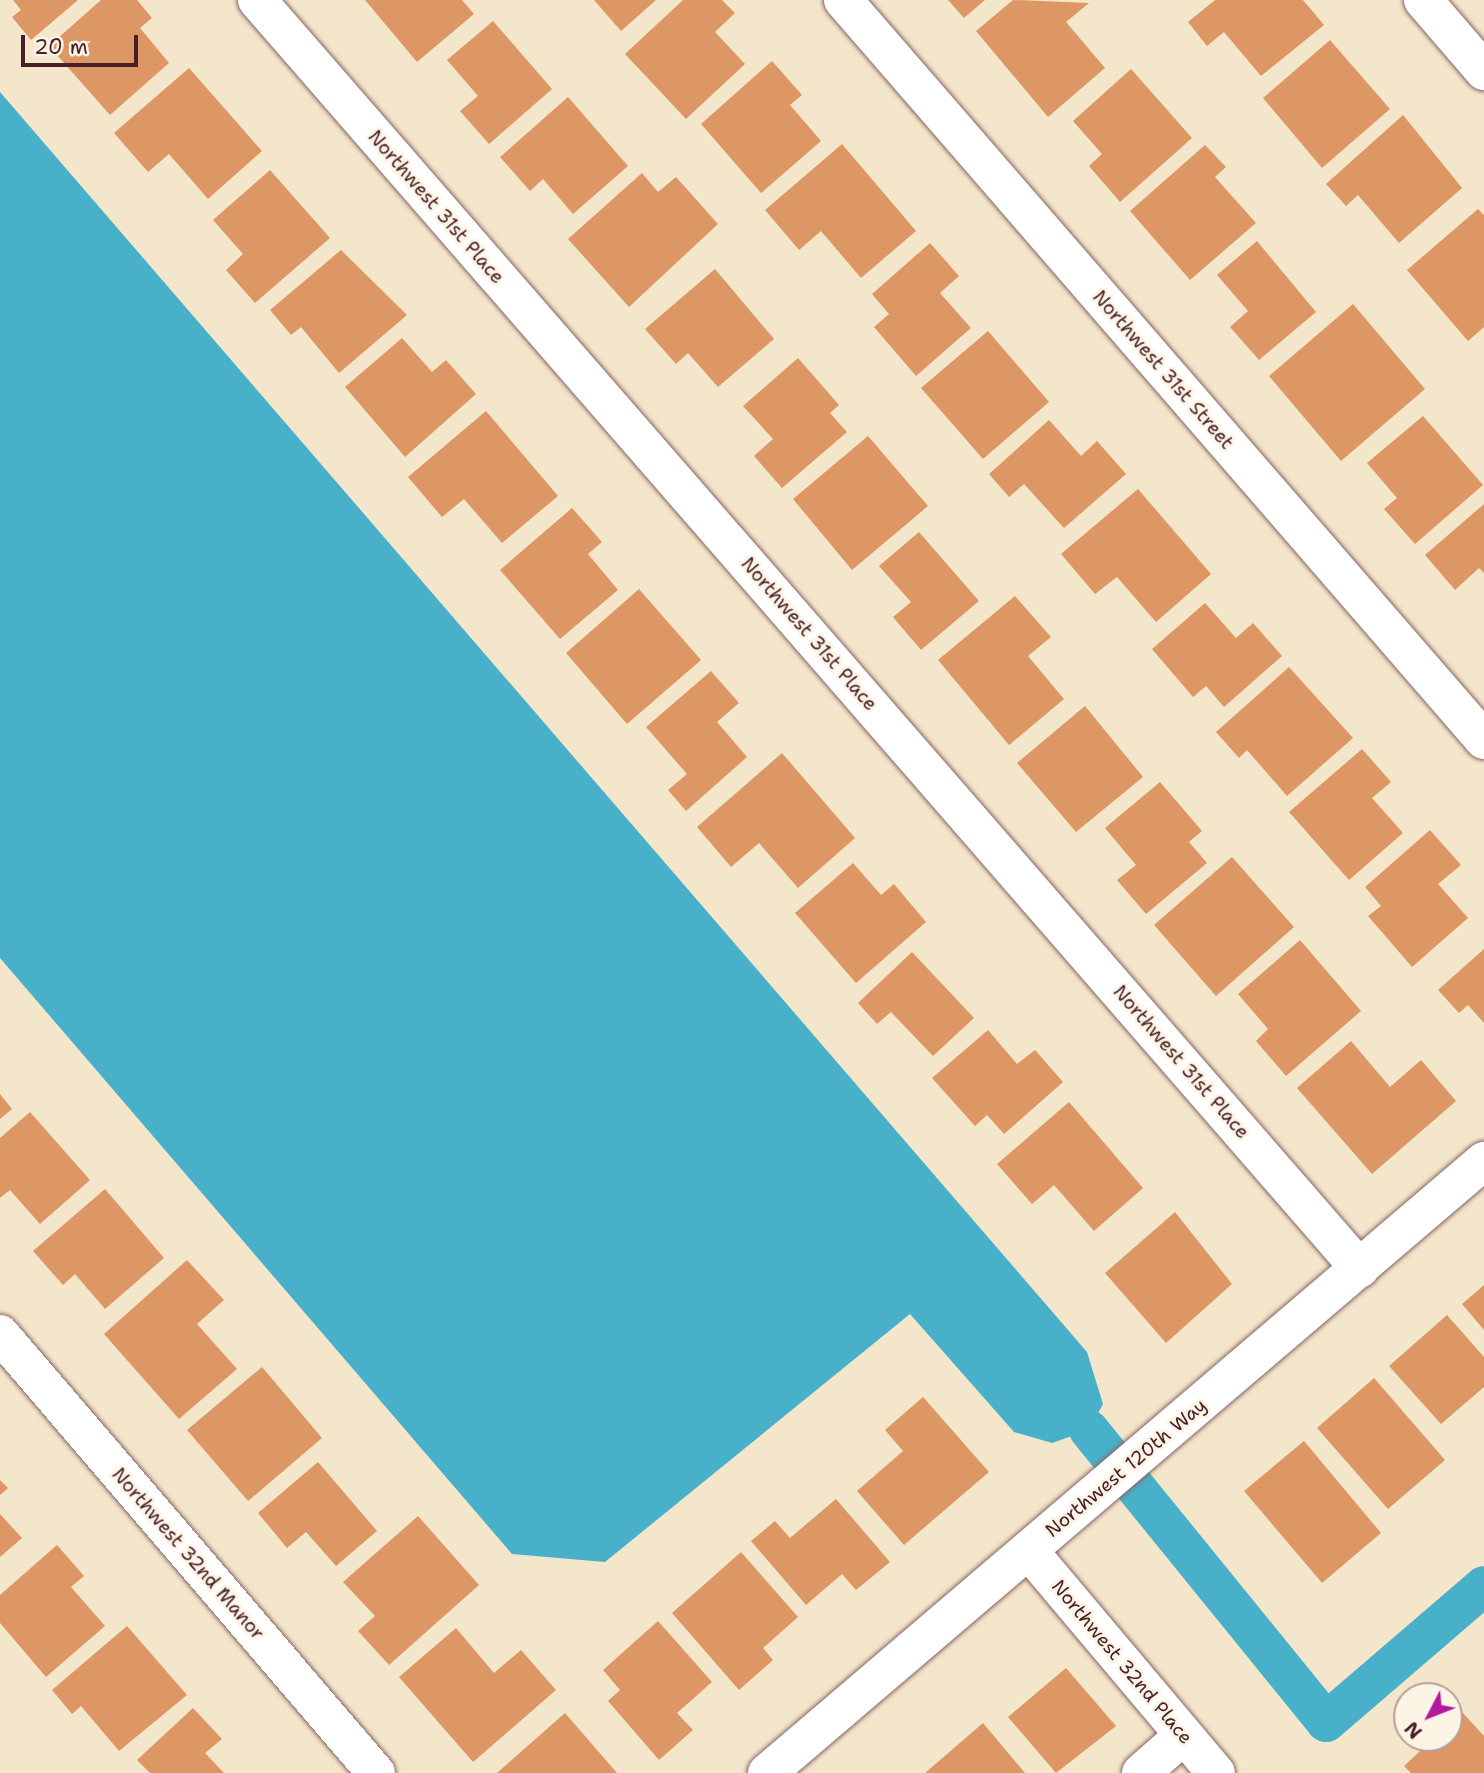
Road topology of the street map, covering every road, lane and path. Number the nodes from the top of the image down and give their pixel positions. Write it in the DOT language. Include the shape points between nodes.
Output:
graph roads {
  1 [pos="257,0"];
  2 [pos="843,0"];
  3 [pos="1423,0"];
  4 [pos="1484,71"];
  5 [pos="1484,740"];
  6 [pos="1484,1161"];
  7 [pos="1360,1269"];
  8 [pos="0,1334"];
  9 [pos="1043,1539"];
  10 [pos="1183,1736"];
  11 [pos="376,1773"];
  12 [pos="767,1773"];
  13 [pos="1141,1773"];
  14 [pos="1216,1773"];
  1 -- 7 [label="street, Northwest 31st Place"];
  2 -- 5 [label="street, Northwest 31st Street"];
  3 -- 4 [label="street"];
  6 -- 7 [label="street, Northwest 120th Way"];
  7 -- 9 [label="street, Northwest 120th Way"];
  8 -- 11 [label="street, Northwest 32nd Manor"];
  9 -- 10 [label="street, Northwest 32nd Place"];
  9 -- 12 [label="street, Northwest 120th Way"];
  10 -- 13 [label="street"];
  10 -- 14 [label="street, Northwest 32nd Place"];
}
